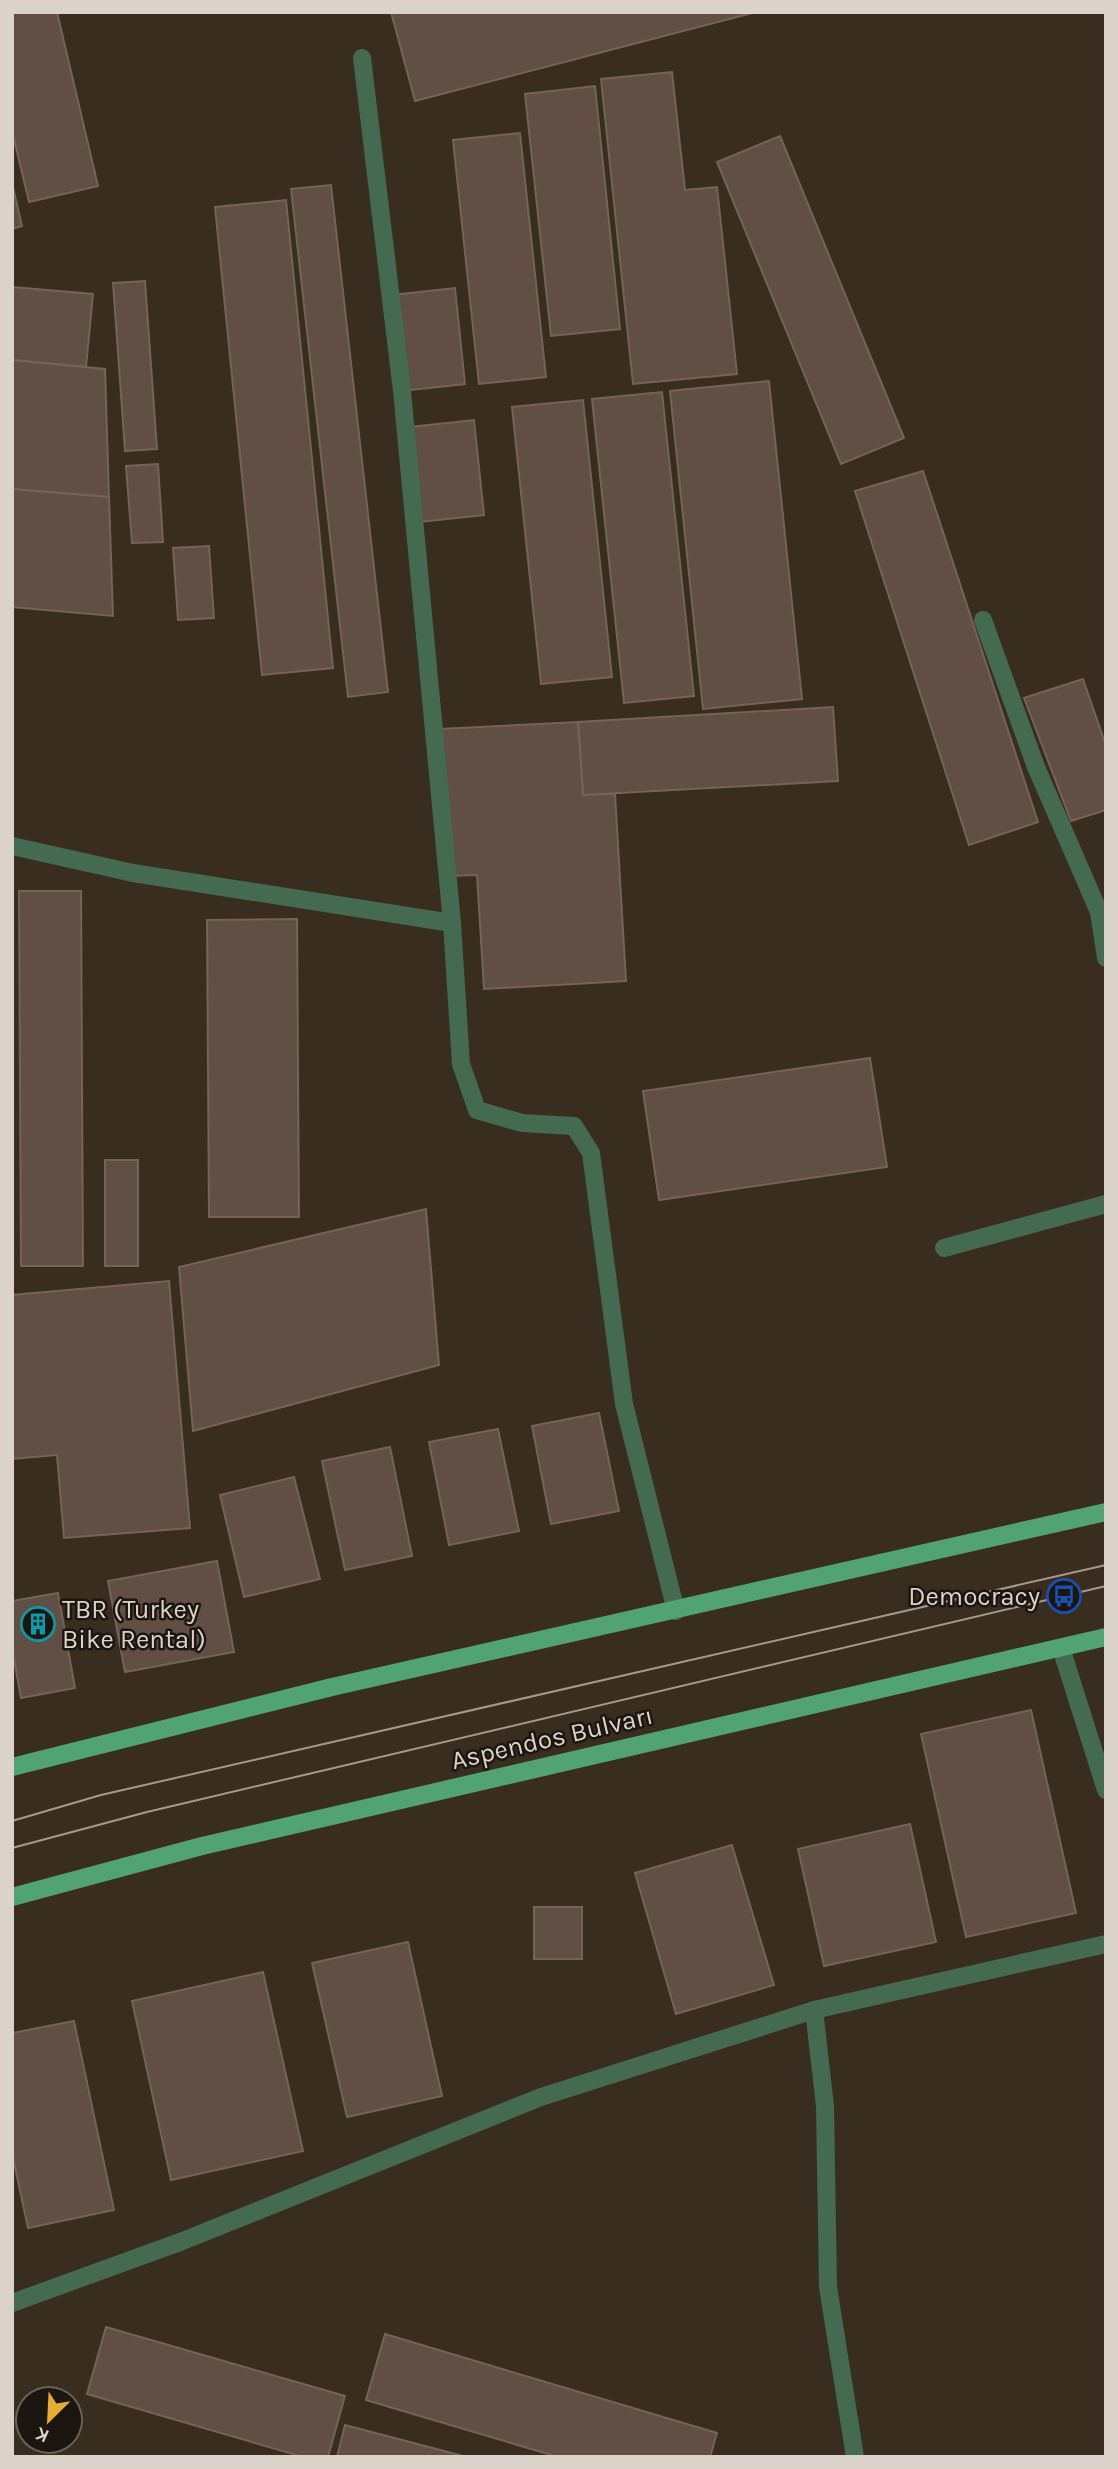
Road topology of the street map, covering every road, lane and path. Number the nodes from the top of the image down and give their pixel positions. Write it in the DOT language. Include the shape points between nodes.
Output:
graph roads {
  1 [pos="362,58"];
  2 [pos="983,620"];
  3 [pos="12,846"];
  4 [pos="1102,911"];
  5 [pos="452,923"];
  6 [pos="1106,958"];
  7 [pos="1106,1204"];
  8 [pos="944,1248"];
  9 [pos="1106,1512"];
  10 [pos="676,1611"];
  11 [pos="1106,1637"];
  12 [pos="1061,1648"];
  13 [pos="12,1767"];
  14 [pos="1106,1790"];
  15 [pos="12,1897"];
  16 [pos="1106,1944"];
  17 [pos="814,2010"];
  18 [pos="12,2303"];
  19 [pos="855,2457"];
  1 -- 5 [label="street" via="402,391"];
  2 -- 4 [label="street" via="1036,767"];
  3 -- 5 [label="street" via="133,873"];
  4 -- 6 [label="street"];
  5 -- 10 [label="street" via="460,1063 477,1110 522,1123 574,1126 591,1153 624,1404"];
  7 -- 8 [label="street"];
  9 -- 10 [label="main road"];
  10 -- 13 [label="main road" via="332,1687"];
  11 -- 12 [label="main road, Aspendos Bulvarı"];
  12 -- 14 [label="street"];
  12 -- 15 [label="main road, Aspendos Bulvarı" via="202,1846"];
  16 -- 17 [label="street"];
  17 -- 18 [label="street" via="541,2097 180,2242"];
  17 -- 19 [label="street" via="825,2106 828,2287"];
}
